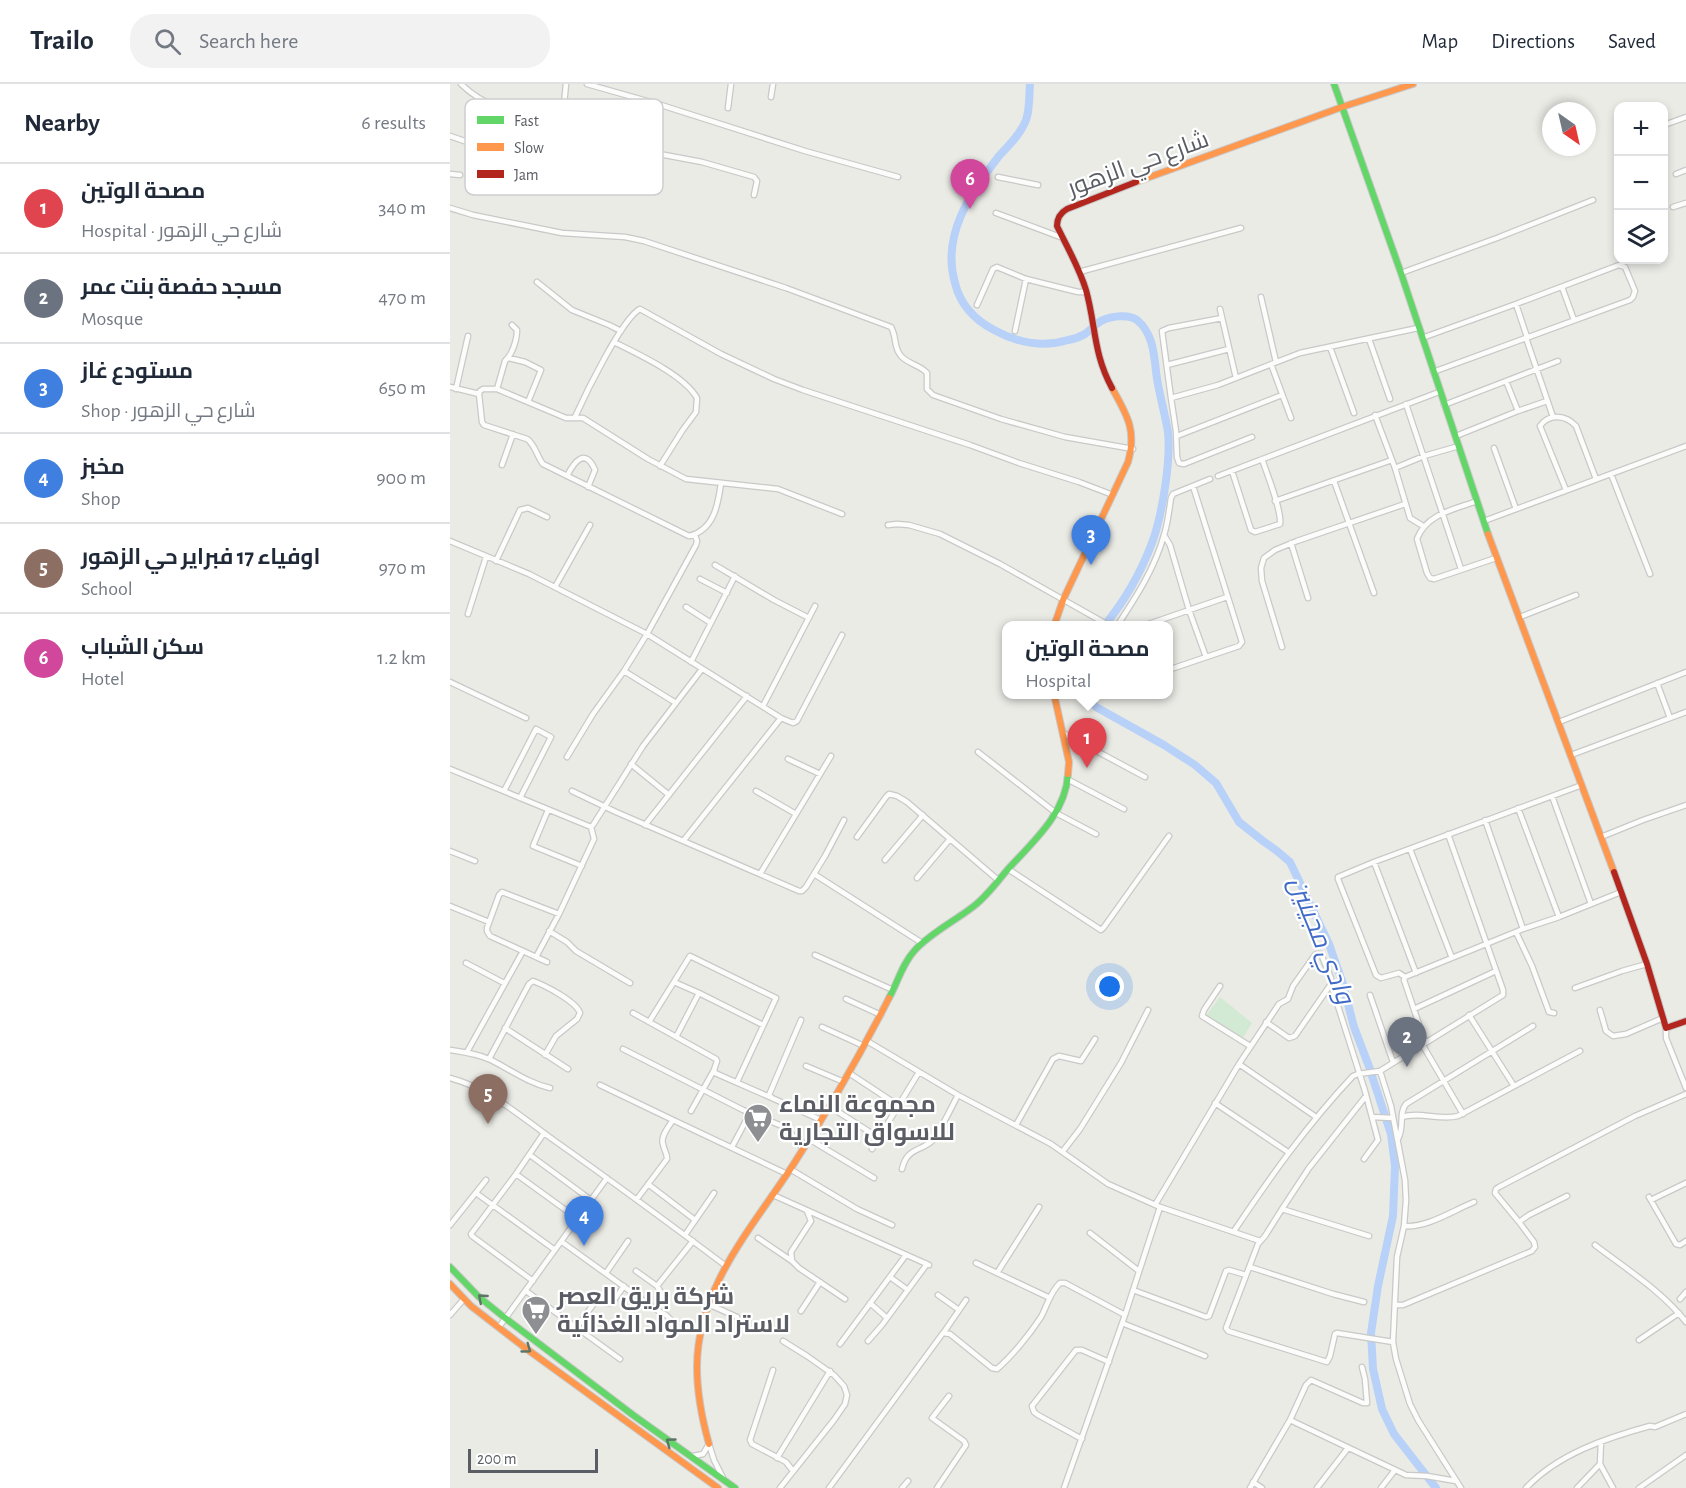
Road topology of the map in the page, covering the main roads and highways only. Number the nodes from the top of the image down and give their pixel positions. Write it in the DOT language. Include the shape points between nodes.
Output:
graph roads {
  1 [pos="1334,84"];
  2 [pos="1413,84"];
  3 [pos="1342,107"];
  4 [pos="1056,621"];
  5 [pos="1055,699"];
  6 [pos="1686,1021"];
  7 [pos="450,1267"];
  8 [pos="450,1284"];
  9 [pos="709,1444"];
  10 [pos="718,1488"];
  11 [pos="735,1488"];
  1 -- 3 [label="main road"];
  2 -- 3 [label="main road, شارع حي الزهور"];
  3 -- 4 [label="main road, شارع حي الزهور" via="1068,207 1056,220 1086,292 1100,362 1127,414 1133,449"];
  3 -- 6 [label="main road" via="1496,558 1621,892 1666,1028"];
  5 -- 9 [label="main road" via="1069,762 1068,786 1056,813 974,905 910,956 849,1074 726,1266 708,1304 699,1339 696,1376"];
  11 -- 7 [label="main road, one-way" via="505,1318"];
  8 -- 10 [label="main road, one-way" via="499,1328"];
}
